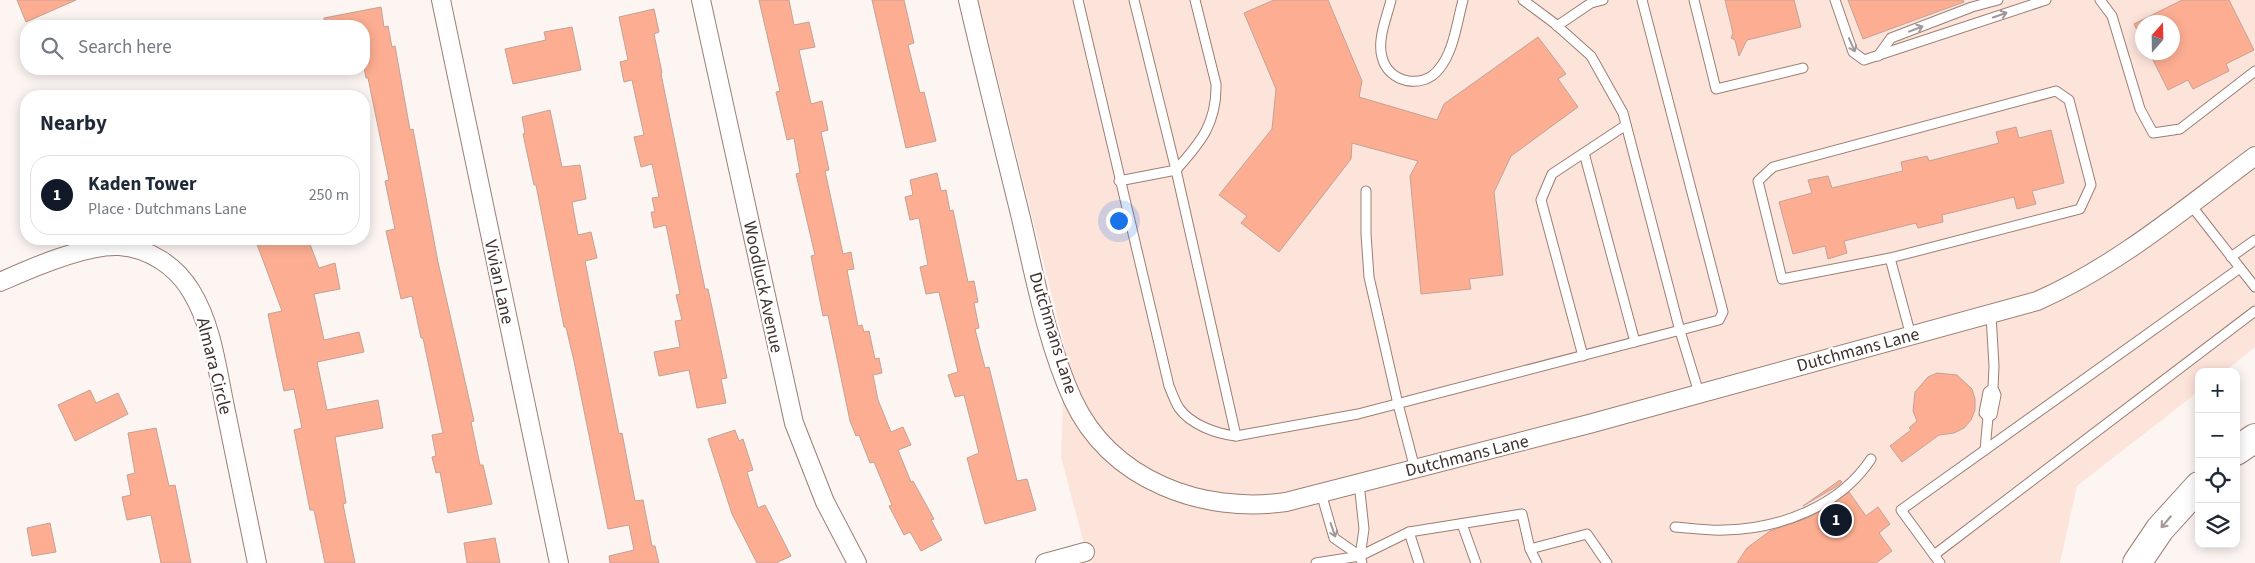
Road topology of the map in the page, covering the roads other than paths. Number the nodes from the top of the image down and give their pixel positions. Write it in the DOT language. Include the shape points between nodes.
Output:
graph roads {
  1 [pos="441,0"];
  2 [pos="701,0"];
  3 [pos="968,0"];
  4 [pos="1078,0"];
  5 [pos="1134,0"];
  6 [pos="1195,0"];
  7 [pos="1391,0"];
  8 [pos="1463,0"];
  9 [pos="1523,0"];
  10 [pos="1603,0"];
  11 [pos="1642,0"];
  12 [pos="1694,0"];
  13 [pos="1835,0"];
  14 [pos="1998,0"];
  15 [pos="2046,0"];
  16 [pos="2100,0"];
  17 [pos="2035,1"];
  18 [pos="1557,26"];
  19 [pos="1878,56"];
  20 [pos="1803,68"];
  21 [pos="2255,71"];
  22 [pos="1626,125"];
  23 [pos="1584,153"];
  24 [pos="2255,156"];
  25 [pos="1176,170"];
  26 [pos="1119,182"];
  27 [pos="1366,191"];
  28 [pos="2190,204"];
  29 [pos="2255,240"];
  30 [pos="2231,257"];
  31 [pos="1890,258"];
  32 [pos="2240,268"];
  33 [pos="0,282"];
  34 [pos="2255,287"];
  35 [pos="2255,311"];
  36 [pos="1991,315"];
  37 [pos="1680,331"];
  38 [pos="1910,336"];
  39 [pos="1635,342"];
  40 [pos="1583,356"];
  41 [pos="1699,393"];
  42 [pos="1398,404"];
  43 [pos="1236,436"];
  44 [pos="2255,438"];
  45 [pos="2240,448"];
  46 [pos="1986,450"];
  47 [pos="1871,459"];
  48 [pos="1416,469"];
  49 [pos="1359,483"];
  50 [pos="2195,490"];
  51 [pos="1321,493"];
  52 [pos="1462,524"];
  53 [pos="1675,527"];
  54 [pos="1409,532"];
  55 [pos="1530,549"];
  56 [pos="1085,552"];
  57 [pos="1934,555"];
  58 [pos="1361,560"];
  59 [pos="257,563"];
  60 [pos="559,563"];
  61 [pos="857,563"];
  62 [pos="1045,563"];
  63 [pos="1316,563"];
  64 [pos="1419,563"];
  65 [pos="1476,563"];
  66 [pos="1537,563"];
  67 [pos="1607,563"];
  68 [pos="1940,563"];
  69 [pos="2138,563"];
  1 -- 60 [label="street, Vivian Lane"];
  2 -- 61 [label="street, Woodluck Avenue" via="794,423 825,502"];
  3 -- 51 [label="street, Dutchmans Lane" via="1038,290 1059,364 1084,419 1128,465 1162,486 1193,498 1240,506 1263,505"];
  4 -- 26 [label="lane"];
  5 -- 25 [label="lane"];
  6 -- 25 [label="lane" via="1216,84 1216,97 1202,142"];
  7 -- 8 [label="lane" via="1381,41 1382,58 1392,75 1409,82 1430,79 1440,69 1448,54"];
  9 -- 18 [label="lane"];
  10 -- 18 [label="lane" via="1590,3"];
  11 -- 37 [label="lane" via="1723,312 1719,320"];
  12 -- 20 [label="lane" via="1716,89"];
  13 -- 19 [label="lane, one-way" via="1853,52 1864,60"];
  19 -- 14 [label="lane, one-way" via="1891,38"];
  15 -- 17 [label="lane"];
  16 -- 21 [label="lane" via="2112,16 2140,109 2153,132 2180,129"];
  19 -- 17 [label="lane, one-way"];
  18 -- 22 [label="lane" via="1591,56"];
  22 -- 23 [label="lane"];
  22 -- 37 [label="lane"];
  23 -- 39 [label="lane"];
  23 -- 40 [label="lane" via="1552,174 1542,200"];
  24 -- 28 [label="street, Dutchmans Lane"];
  25 -- 26 [label="lane"];
  25 -- 43 [label="lane"];
  26 -- 43 [label="lane" via="1169,386 1179,409 1198,424"];
  27 -- 42 [label="lane" via="1369,277"];
  28 -- 30 [label="lane"];
  28 -- 36 [label="street, Dutchmans Lane" via="2111,262 2068,288"];
  29 -- 30 [label="lane"];
  30 -- 32 [label="lane"];
  31 -- 31 [label="lane" via="2080,209 2091,185 2069,100 2056,91 1773,167 1758,181 1782,279"];
  31 -- 38 [label="lane"];
  32 -- 34 [label="lane"];
  32 -- 46 [label="lane"];
  33 -- 59 [label="street, Almara Circle" via="85,250 109,246 136,249 159,259 184,280 198,304 208,332"];
  35 -- 57 [label="lane"];
  36 -- 38 [label="street, Dutchmans Lane"];
  36 -- 46 [label="lane" via="1994,366 1993,388 1988,392 1984,413 1988,417"];
  37 -- 39 [label="lane"];
  37 -- 41 [label="lane"];
  38 -- 41 [label="street, Dutchmans Lane"];
  39 -- 40 [label="lane"];
  40 -- 42 [label="lane"];
  41 -- 48 [label="street, Dutchmans Lane"];
  42 -- 43 [label="lane"];
  42 -- 48 [label="lane"];
  44 -- 45 [label="highway"];
  46 -- 57 [label="lane" via="1901,510"];
  47 -- 53 [label="lane" via="1859,477 1836,497 1802,513 1765,525 1724,530"];
  48 -- 49 [label="street, Dutchmans Lane"];
  49 -- 51 [label="street, Dutchmans Lane"];
  49 -- 58 [label="lane" via="1364,529"];
  50 -- 69 [label="highway, one-way" via="2160,529"];
  51 -- 58 [label="lane, one-way" via="1334,538"];
  52 -- 54 [label="lane"];
  52 -- 55 [label="lane" via="1522,514"];
  52 -- 65 [label="lane"];
  54 -- 58 [label="lane"];
  54 -- 64 [label="lane"];
  55 -- 66 [label="lane"];
  55 -- 67 [label="lane" via="1587,534"];
  56 -- 62 [label="street"];
  57 -- 68 [label="lane"];
  58 -- 63 [label="lane"];
}
